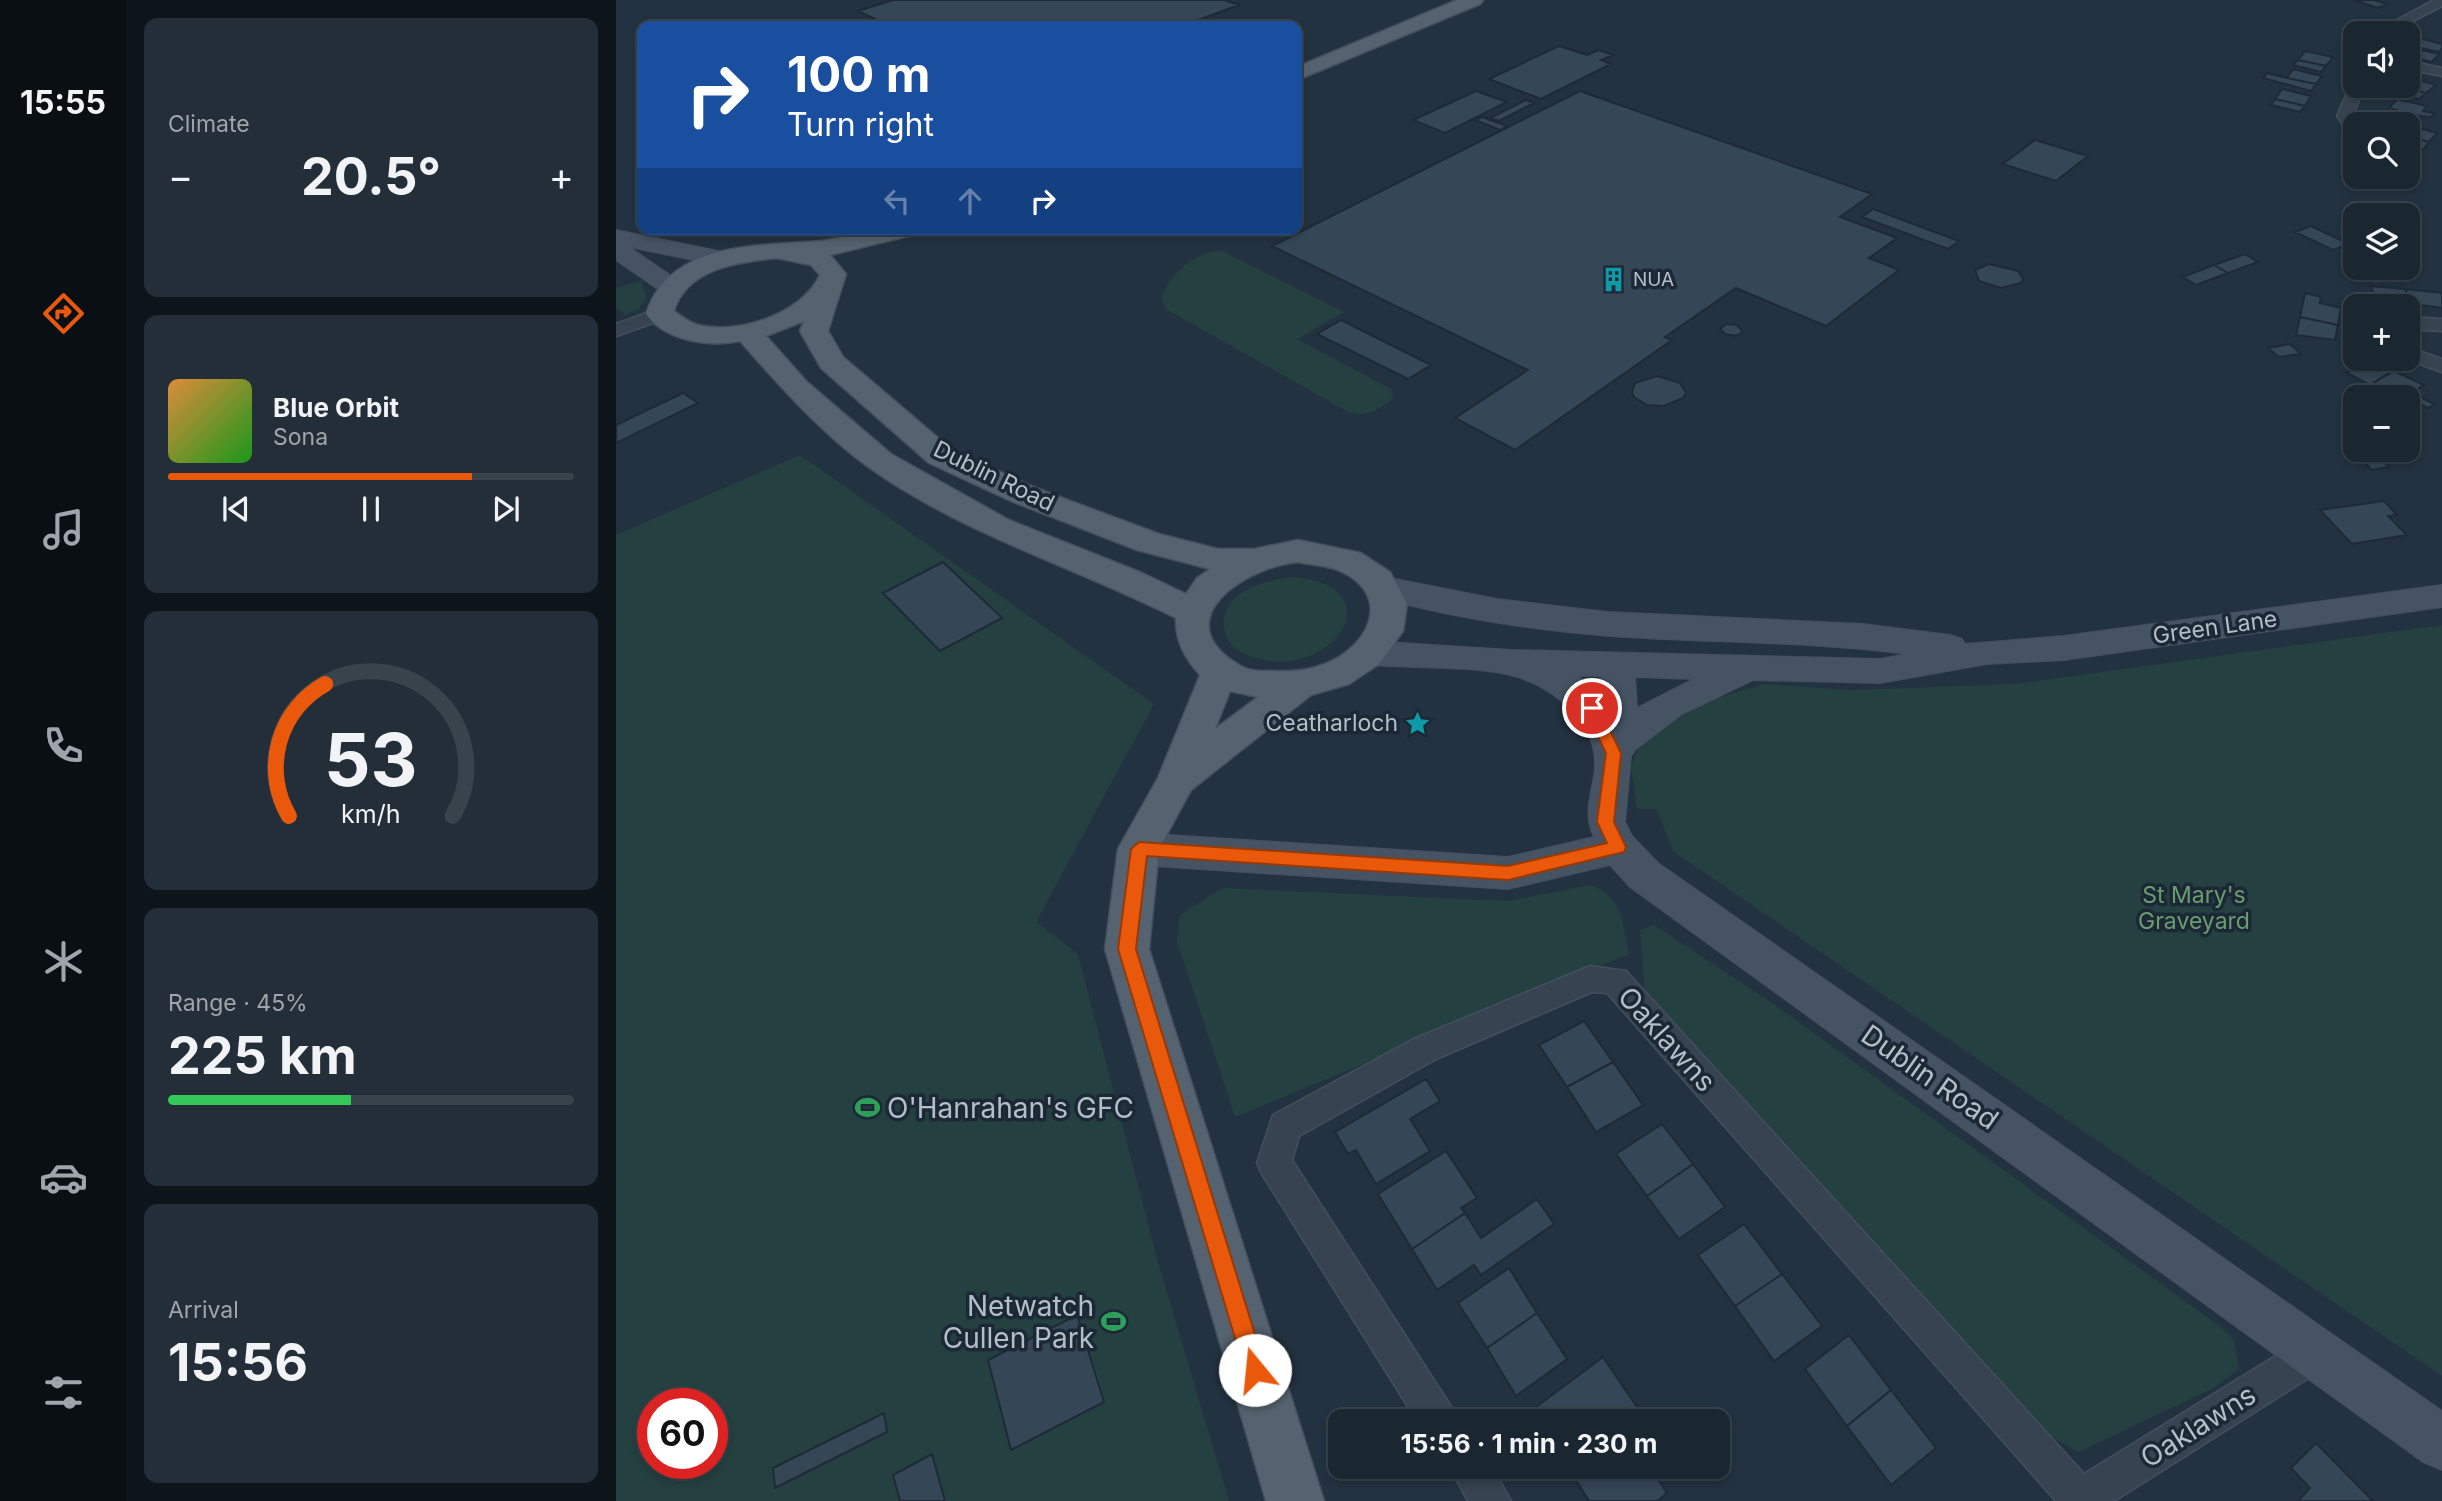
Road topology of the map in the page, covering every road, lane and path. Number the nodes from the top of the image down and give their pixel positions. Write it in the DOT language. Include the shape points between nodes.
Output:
graph roads {
  1 [pos="1473,0"];
  2 [pos="2442,1"];
  3 [pos="2403,21"];
  4 [pos="2420,67"];
  5 [pos="1302,72"];
  6 [pos="2442,72"];
  7 [pos="882,235"];
  8 [pos="913,235"];
  9 [pos="616,237"];
  10 [pos="616,249"];
  11 [pos="777,250"];
  12 [pos="723,259"];
  13 [pos="831,284"];
  14 [pos="671,287"];
  15 [pos="660,314"];
  16 [pos="2420,324"];
  17 [pos="2442,325"];
  18 [pos="616,330"];
  19 [pos="747,332"];
  20 [pos="2420,358"];
  21 [pos="2442,366"];
  22 [pos="1252,559"];
  23 [pos="1385,588"];
  24 [pos="2442,596"];
  25 [pos="1193,612"];
  26 [pos="1608,624"];
  27 [pos="1987,652"];
  28 [pos="1371,653"];
  29 [pos="1511,662"];
  30 [pos="1609,664"];
  31 [pos="1750,669"];
  32 [pos="1219,672"];
  33 [pos="1298,686"];
  34 [pos="1617,747"];
  35 [pos="1177,779"];
  36 [pos="1618,847"];
  37 [pos="1139,849"];
  38 [pos="2316,1352"];
  39 [pos="1431,1409"];
  40 [pos="2442,1443"];
  41 [pos="1476,1479"];
  42 [pos="2080,1500"];
  43 [pos="1295,1501"];
  44 [pos="1490,1501"];
  1 -- 5 [label="main road"];
  2 -- 3 [label="street"];
  4 -- 6 [label="street"];
  7 -- 11 [label="main road" via="825,248"];
  8 -- 13 [label="main road"];
  9 -- 12 [label="main road"];
  10 -- 14 [label="main road"];
  11 -- 12 [label="main road"];
  11 -- 13 [label="main road" via="817,256 829,264"];
  12 -- 14 [label="main road"];
  13 -- 19 [label="main road" via="795,317"];
  13 -- 22 [label="main road, Dublin Road" via="814,331 831,362 940,456 1022,495 1150,542 1218,560"];
  14 -- 15 [label="main road"];
  15 -- 18 [label="street"];
  15 -- 19 [label="main road" via="681,330 700,334"];
  16 -- 17 [label="street"];
  19 -- 25 [label="main road, Dublin Road" via="797,388 880,461 997,527"];
  20 -- 21 [label="street"];
  22 -- 23 [label="main road" via="1298,551 1328,553 1355,561"];
  22 -- 25 [label="main road" via="1205,591"];
  23 -- 26 [label="main road" via="1497,610"];
  23 -- 28 [label="main road" via="1391,610 1387,632"];
  24 -- 27 [label="main road, Green Lane" via="2064,649"];
  25 -- 32 [label="main road" via="1191,634 1200,655"];
  26 -- 27 [label="main road" via="1863,636"];
  26 -- 30 [label="main road, Dublin Road"];
  27 -- 31 [label="main road" via="1880,671"];
  28 -- 29 [label="main road"];
  28 -- 33 [label="main road" via="1326,680"];
  29 -- 30 [label="main road"];
  29 -- 34 [label="main road" via="1563,683 1592,708"];
  30 -- 31 [label="main road"];
  30 -- 34 [label="main road, Dublin Road"];
  31 -- 34 [label="main road" via="1679,700"];
  32 -- 33 [label="main road" via="1255,685"];
  32 -- 35 [label="main road"];
  33 -- 35 [label="main road"];
  34 -- 36 [label="main road, Dublin Road" via="1606,822"];
  35 -- 37 [label="main road"];
  36 -- 37 [label="main road" via="1508,873"];
  36 -- 38 [label="main road, Dublin Road" via="1644,875 1700,917"];
  37 -- 43 [label="main road" via="1127,949"];
  38 -- 40 [label="main road, Dublin Road"];
  38 -- 42 [label="street, Oaklawns"];
  39 -- 42 [label="street, Oaklawns" via="1274,1163 1285,1126 1425,1049 1590,979 1615,980"];
  41 -- 44 [label="street"];
}
